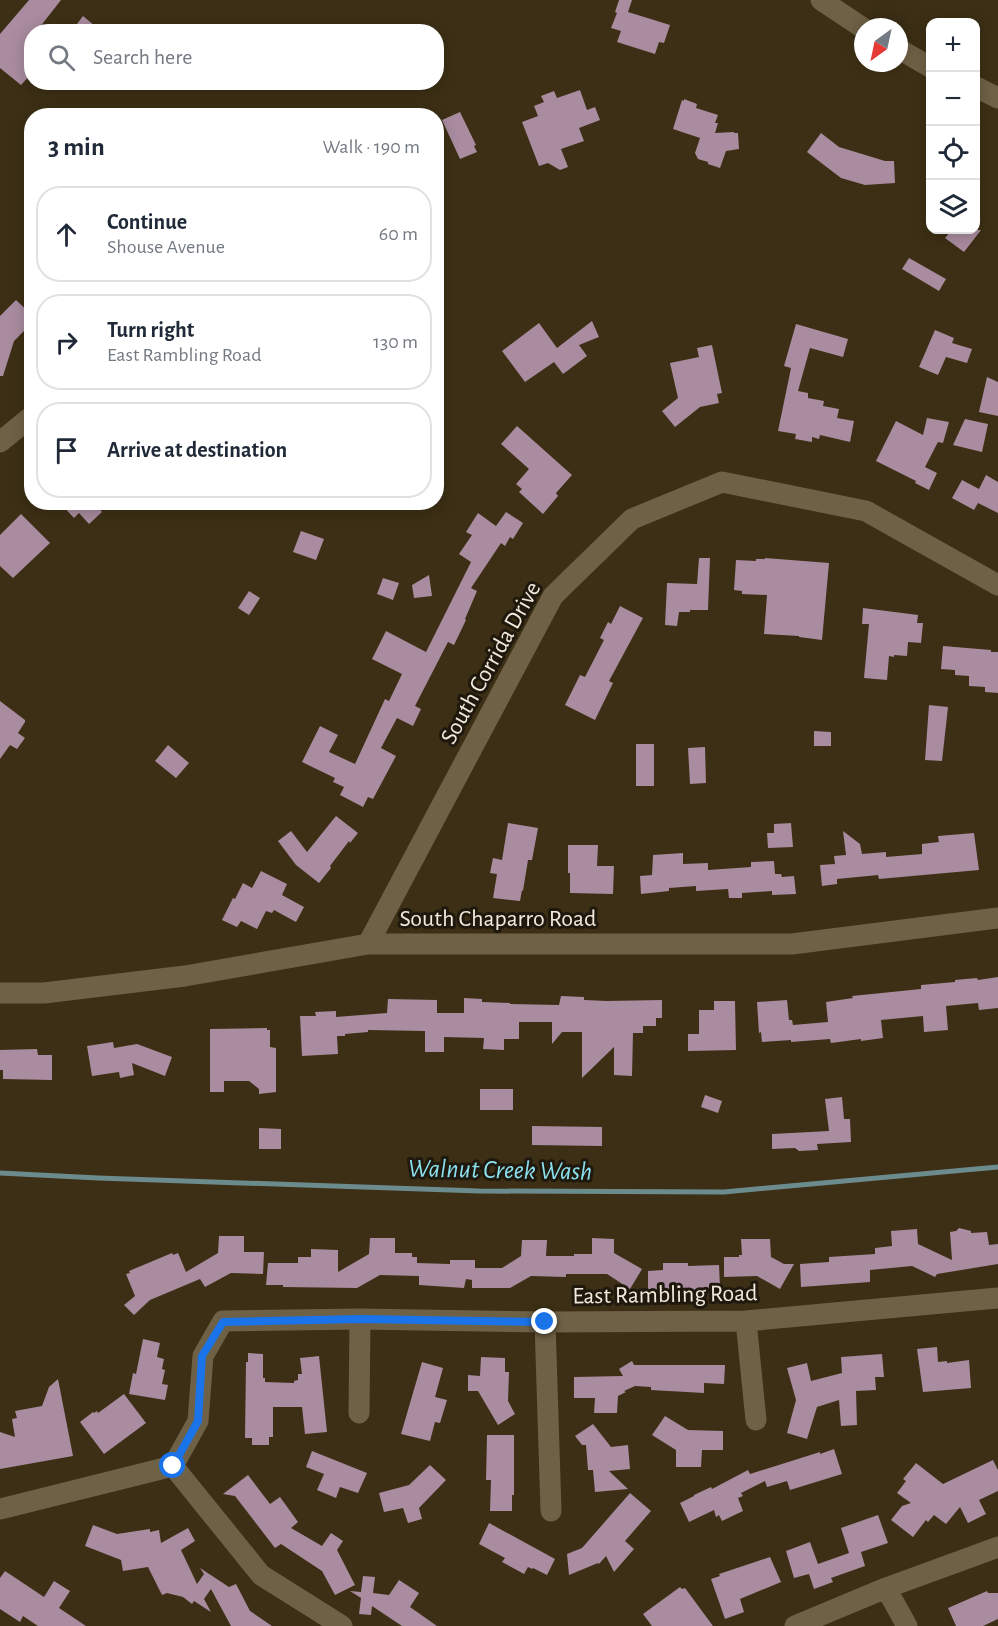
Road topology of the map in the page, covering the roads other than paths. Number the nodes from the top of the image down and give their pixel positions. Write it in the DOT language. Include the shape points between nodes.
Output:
graph roads {
  1 [pos="821,0"];
  2 [pos="854,22"];
  3 [pos="908,55"];
  4 [pos="926,65"];
  5 [pos="980,89"];
  6 [pos="998,98"];
  7 [pos="24,422"];
  8 [pos="0,442"];
  9 [pos="998,585"];
  10 [pos="998,918"];
  11 [pos="368,944"];
  12 [pos="0,993"];
  13 [pos="998,1298"];
  14 [pos="360,1319"];
  15 [pos="746,1321"];
  16 [pos="545,1322"];
  17 [pos="359,1413"];
  18 [pos="756,1420"];
  19 [pos="173,1466"];
  20 [pos="0,1509"];
  21 [pos="551,1511"];
  22 [pos="998,1547"];
  23 [pos="886,1588"];
  24 [pos="342,1626"];
  25 [pos="795,1626"];
  26 [pos="907,1626"];
  1 -- 2 [label="street"];
  3 -- 4 [label="street"];
  5 -- 6 [label="street"];
  7 -- 8 [label="street"];
  9 -- 11 [label="street, South Corrida Drive" via="866,511 722,482 632,519 553,596"];
  10 -- 11 [label="street, South Chaparro Road" via="792,945"];
  11 -- 12 [label="street, South Chaparro Road" via="185,976 44,993"];
  13 -- 15 [label="street, East Rambling Road"];
  14 -- 16 [label="street, East Rambling Road"];
  14 -- 17 [label="street"];
  14 -- 19 [label="street, East Rambling Road" via="223,1322 202,1356 198,1421"];
  15 -- 16 [label="street, East Rambling Road"];
  15 -- 18 [label="street"];
  16 -- 21 [label="street"];
  19 -- 20 [label="street"];
  19 -- 24 [label="street" via="261,1575"];
  22 -- 23 [label="street"];
  23 -- 25 [label="street"];
  23 -- 26 [label="street"];
}
